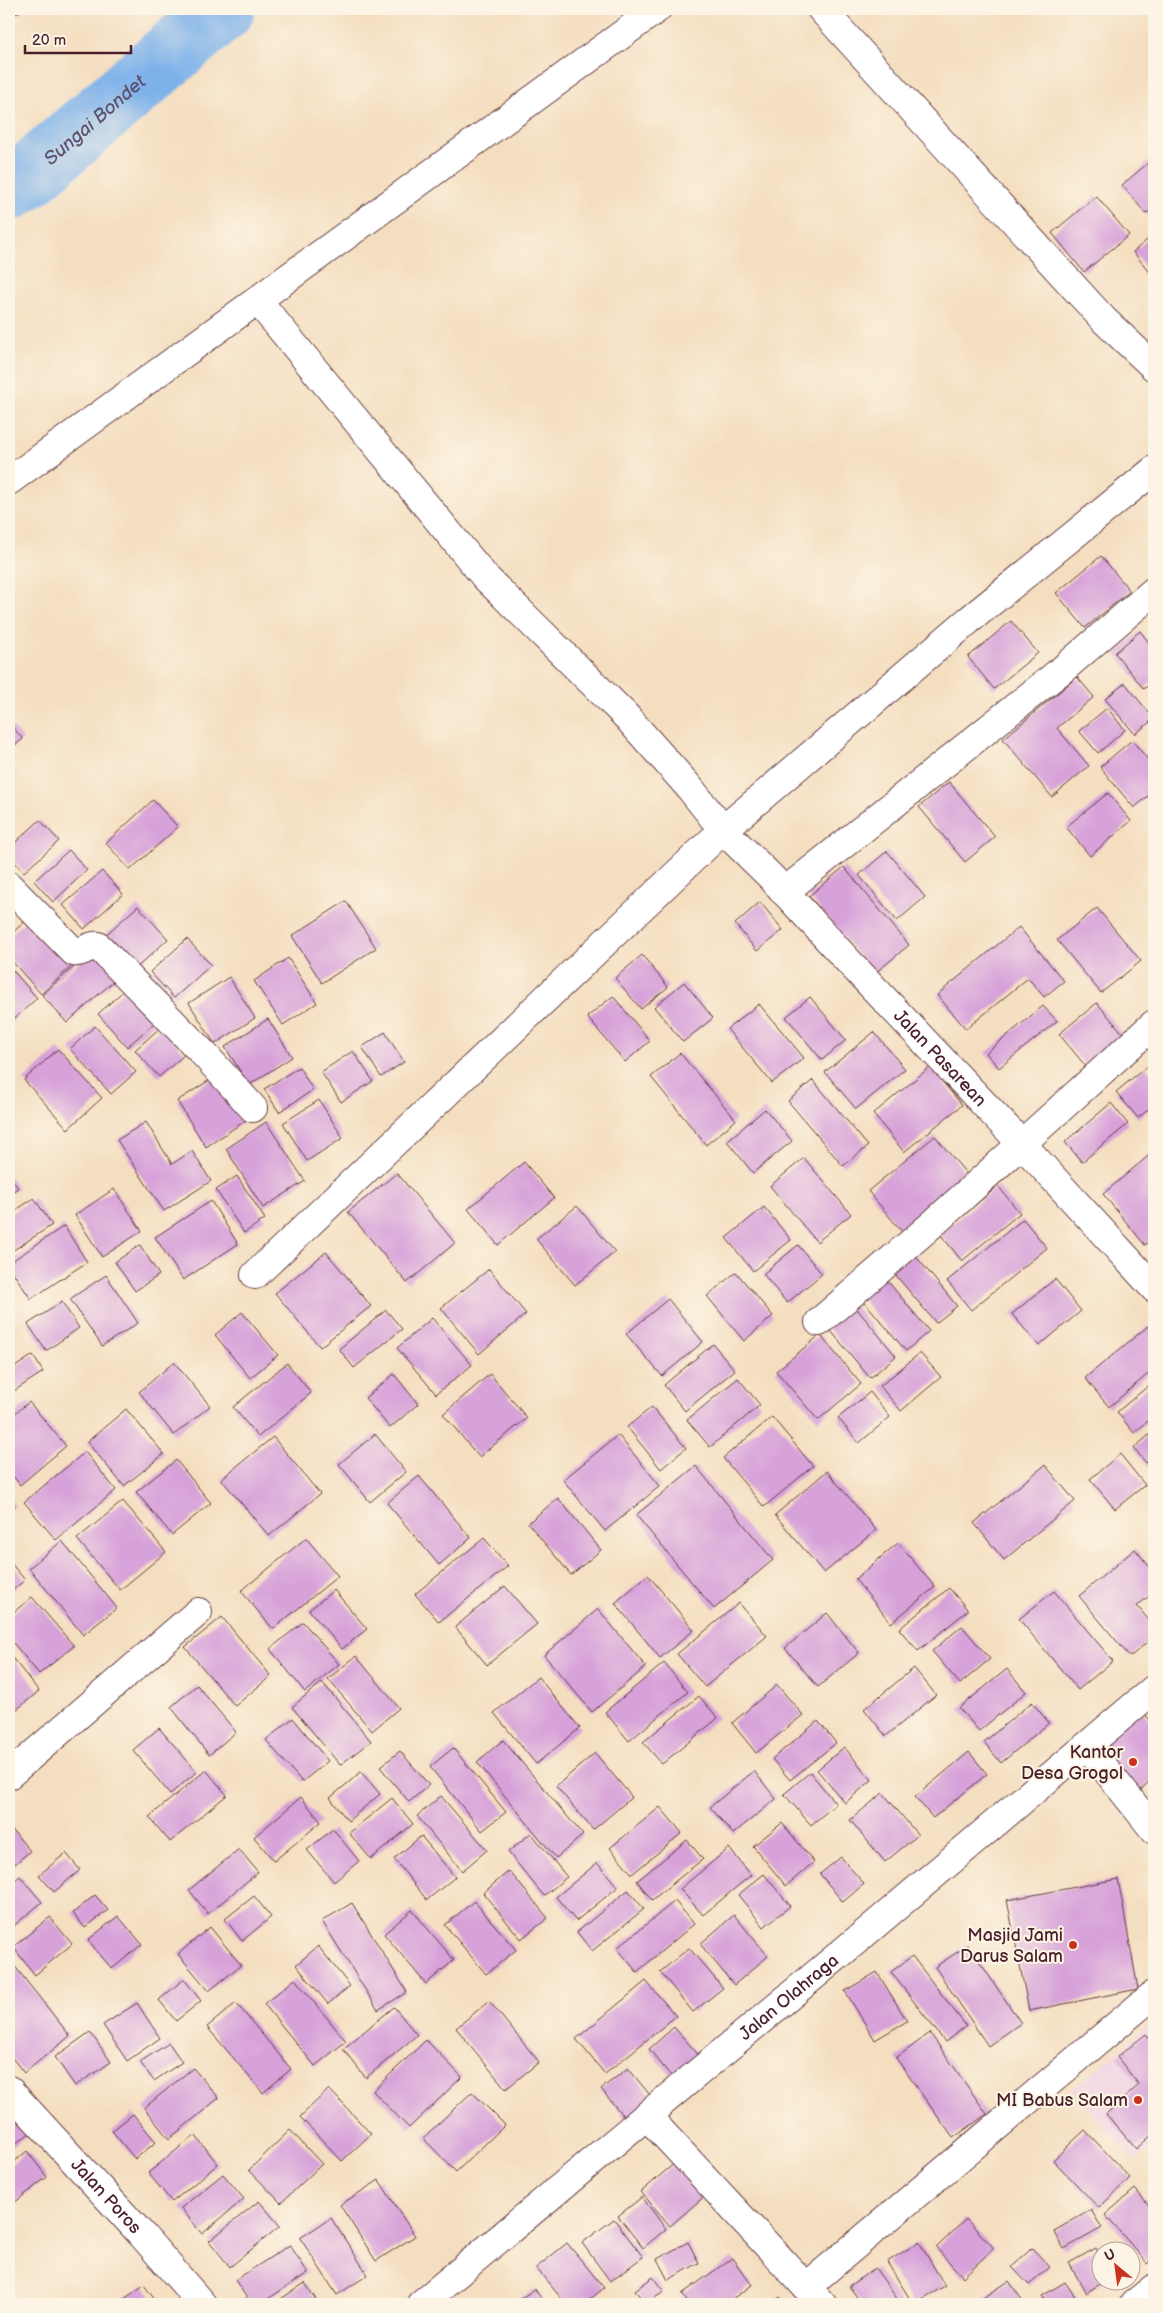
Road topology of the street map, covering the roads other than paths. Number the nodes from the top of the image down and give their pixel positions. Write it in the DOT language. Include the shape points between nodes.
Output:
graph roads {
  1 [pos="657,9"];
  2 [pos="821,9"];
  3 [pos="258,301"];
  4 [pos="1154,367"];
  5 [pos="1154,470"];
  6 [pos="9,482"];
  7 [pos="1154,591"];
  8 [pos="723,830"];
  9 [pos="9,886"];
  10 [pos="784,892"];
  11 [pos="1154,1024"];
  12 [pos="253,1108"];
  13 [pos="1022,1144"];
  14 [pos="255,1274"];
  15 [pos="1154,1288"];
  16 [pos="819,1322"];
  17 [pos="198,1612"];
  18 [pos="1154,1689"];
  19 [pos="1087,1746"];
  20 [pos="9,1775"];
  21 [pos="1154,1830"];
  22 [pos="1154,1994"];
  23 [pos="9,2090"];
  24 [pos="647,2116"];
  25 [pos="1154,2288"];
  26 [pos="814,2296"];
  27 [pos="202,2304"];
  28 [pos="421,2304"];
  29 [pos="1134,2304"];
  1 -- 3 [label="street"];
  2 -- 4 [label="street" via="1104,320"];
  3 -- 6 [label="street"];
  3 -- 8 [label="street, Jalan Pasarean" via="485,577 625,715"];
  5 -- 8 [label="street" via="970,620"];
  7 -- 10 [label="street" via="1063,669"];
  8 -- 10 [label="street, Jalan Pasarean"];
  8 -- 14 [label="street"];
  9 -- 12 [label="street" via="74,952 98,946"];
  10 -- 13 [label="street, Jalan Pasarean"];
  11 -- 13 [label="street"];
  13 -- 15 [label="street, Jalan Pasarean"];
  13 -- 16 [label="street"];
  17 -- 20 [label="street"];
  18 -- 19 [label="street, Jalan Olahraga"];
  19 -- 21 [label="street"];
  19 -- 24 [label="street, Jalan Olahraga"];
  22 -- 26 [label="street"];
  23 -- 27 [label="street, Jalan Poros"];
  24 -- 26 [label="street"];
  24 -- 28 [label="street, Jalan Olahraga"];
  25 -- 29 [label="street"];
}
